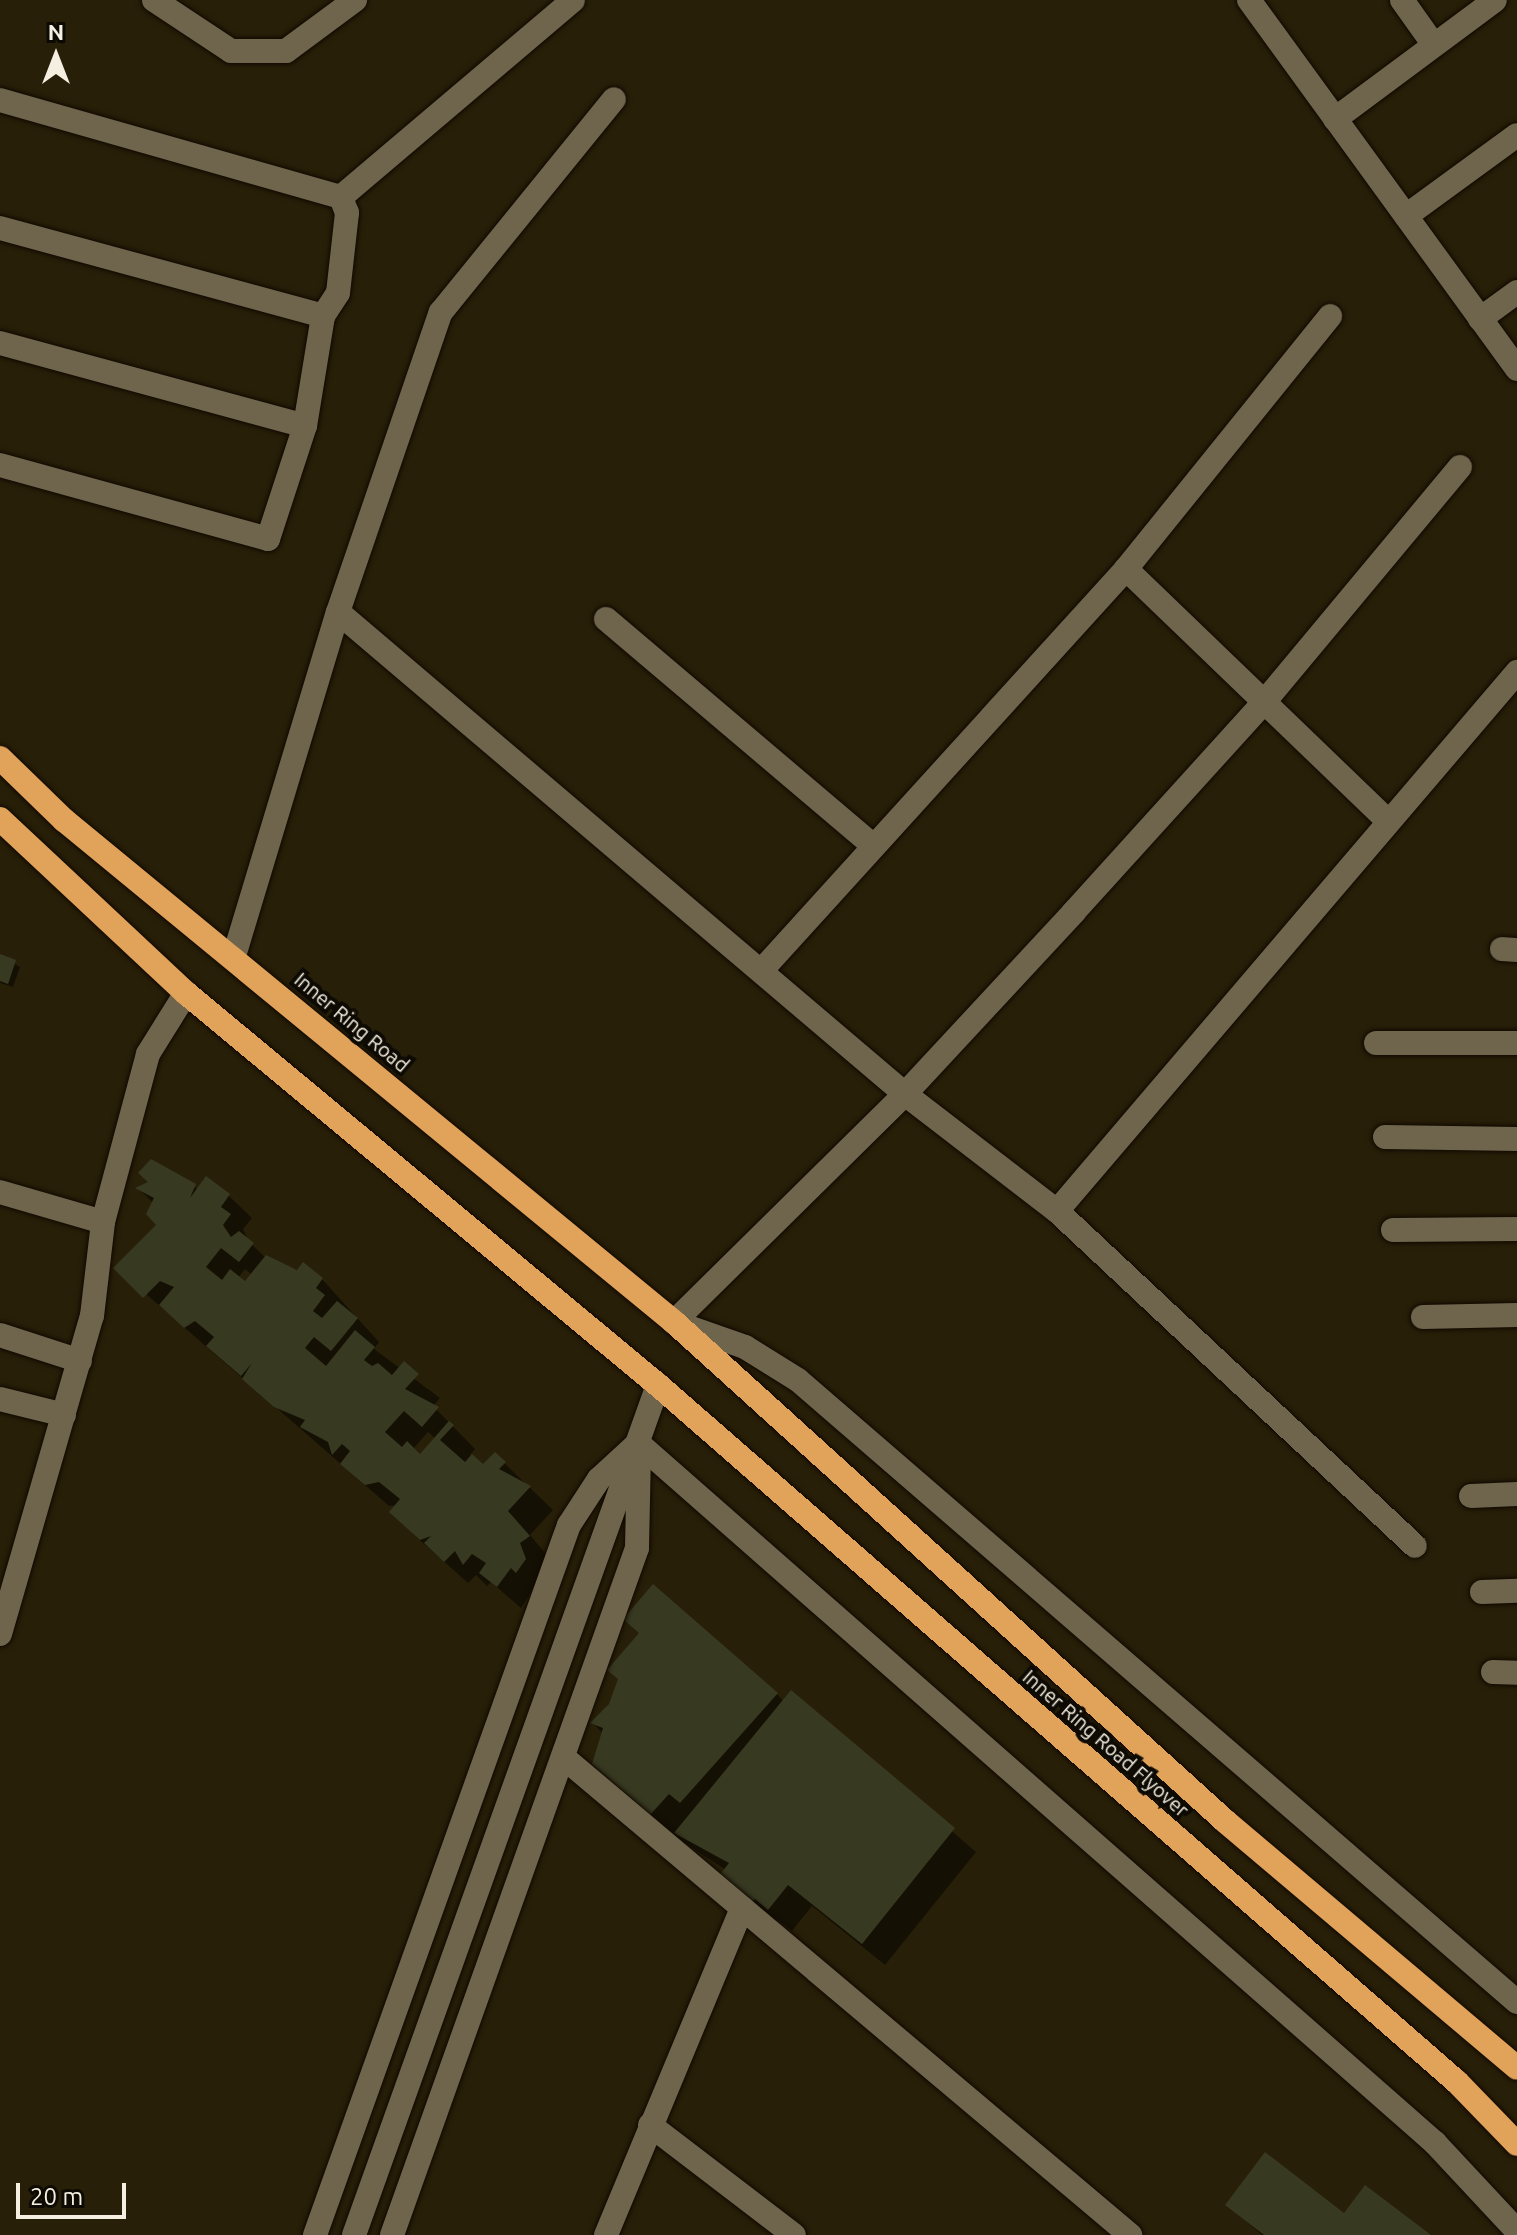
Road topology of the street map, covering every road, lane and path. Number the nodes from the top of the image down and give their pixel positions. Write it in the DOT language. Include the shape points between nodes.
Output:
graph roads {
  1 [pos="154,0"];
  2 [pos="355,0"];
  3 [pos="573,0"];
  4 [pos="1249,0"];
  5 [pos="1402,0"];
  6 [pos="1495,0"];
  7 [pos="1434,45"];
  8 [pos="614,99"];
  9 [pos="0,100"];
  10 [pos="1335,119"];
  11 [pos="1517,135"];
  12 [pos="341,197"];
  13 [pos="1406,216"];
  14 [pos="0,228"];
  15 [pos="1517,292"];
  16 [pos="323,316"];
  17 [pos="1330,316"];
  18 [pos="1480,319"];
  19 [pos="0,343"];
  20 [pos="1517,369"];
  21 [pos="305,426"];
  22 [pos="0,465"];
  23 [pos="1460,467"];
  24 [pos="1126,569"];
  25 [pos="338,612"];
  26 [pos="606,619"];
  27 [pos="1517,672"];
  28 [pos="1266,700"];
  29 [pos="0,758"];
  30 [pos="0,819"];
  31 [pos="1388,821"];
  32 [pos="874,846"];
  33 [pos="234,956"];
  34 [pos="761,971"];
  35 [pos="186,993"];
  36 [pos="1376,1043"];
  37 [pos="1517,1043"];
  38 [pos="905,1094"];
  39 [pos="1385,1137"];
  40 [pos="1517,1139"];
  41 [pos="0,1192"];
  42 [pos="1057,1211"];
  43 [pos="103,1222"];
  44 [pos="1517,1229"];
  45 [pos="1393,1230"];
  46 [pos="1517,1315"];
  47 [pos="1423,1317"];
  48 [pos="674,1322"];
  49 [pos="0,1335"];
  50 [pos="80,1361"];
  51 [pos="658,1385"];
  52 [pos="0,1399"];
  53 [pos="64,1415"];
  54 [pos="638,1443"];
  55 [pos="1517,1494"];
  56 [pos="1471,1496"];
  57 [pos="1415,1546"];
  58 [pos="1517,1591"];
  59 [pos="1482,1592"];
  60 [pos="0,1634"];
  61 [pos="563,1757"];
  62 [pos="742,1908"];
  63 [pos="1517,2002"];
  64 [pos="1517,2068"];
  65 [pos="650,2125"];
  66 [pos="1517,2144"];
  67 [pos="1517,2231"];
  68 [pos="315,2235"];
  69 [pos="354,2235"];
  70 [pos="392,2235"];
  71 [pos="606,2235"];
  72 [pos="794,2235"];
  73 [pos="1130,2235"];
  1 -- 2 [label="street" via="231,51 286,51"];
  3 -- 12 [label="street"];
  4 -- 10 [label="street"];
  5 -- 7 [label="street"];
  6 -- 7 [label="street"];
  7 -- 10 [label="street"];
  8 -- 25 [label="street" via="441,312"];
  9 -- 12 [label="street"];
  10 -- 13 [label="street"];
  11 -- 13 [label="street"];
  12 -- 16 [label="street" via="347,213 338,293"];
  13 -- 18 [label="street"];
  14 -- 16 [label="street"];
  15 -- 18 [label="street"];
  16 -- 21 [label="street"];
  17 -- 24 [label="street"];
  18 -- 20 [label="street"];
  19 -- 21 [label="street"];
  21 -- 22 [label="street" via="268,539"];
  23 -- 28 [label="street"];
  24 -- 28 [label="street"];
  24 -- 32 [label="street"];
  25 -- 33 [label="street"];
  25 -- 34 [label="street"];
  26 -- 32 [label="street"];
  27 -- 31 [label="street"];
  28 -- 31 [label="street"];
  28 -- 38 [label="street"];
  29 -- 33 [label="highway, Inner Ring Road" via="64,820"];
  30 -- 35 [label="highway"];
  31 -- 42 [label="street"];
  32 -- 34 [label="street"];
  33 -- 48 [label="highway, Inner Ring Road"];
  34 -- 38 [label="street"];
  35 -- 43 [label="street" via="148,1054"];
  35 -- 51 [label="highway"];
  36 -- 37 [label="street"];
  38 -- 42 [label="street"];
  38 -- 48 [label="street"];
  39 -- 40 [label="street"];
  41 -- 43 [label="street"];
  42 -- 57 [label="street"];
  43 -- 50 [label="street"];
  44 -- 45 [label="street"];
  46 -- 47 [label="street"];
  48 -- 63 [label="street" via="745,1347 798,1380"];
  48 -- 64 [label="highway, Inner Ring Road Flyover" via="1225,1821"];
  49 -- 50 [label="street"];
  50 -- 53 [label="street"];
  51 -- 54 [label="street"];
  51 -- 66 [label="highway, Inner Ring Road Flyover" via="1457,2082"];
  52 -- 53 [label="street"];
  53 -- 60 [label="street"];
  54 -- 61 [label="street" via="637,1548"];
  54 -- 67 [label="street" via="1435,2143"];
  54 -- 68 [label="street" via="590,1489 569,1525"];
  54 -- 69 [label="street"];
  55 -- 56 [label="street"];
  58 -- 59 [label="street"];
  61 -- 62 [label="street"];
  61 -- 70 [label="street"];
  62 -- 65 [label="street"];
  62 -- 73 [label="street"];
  65 -- 71 [label="street"];
  65 -- 72 [label="street"];
}
